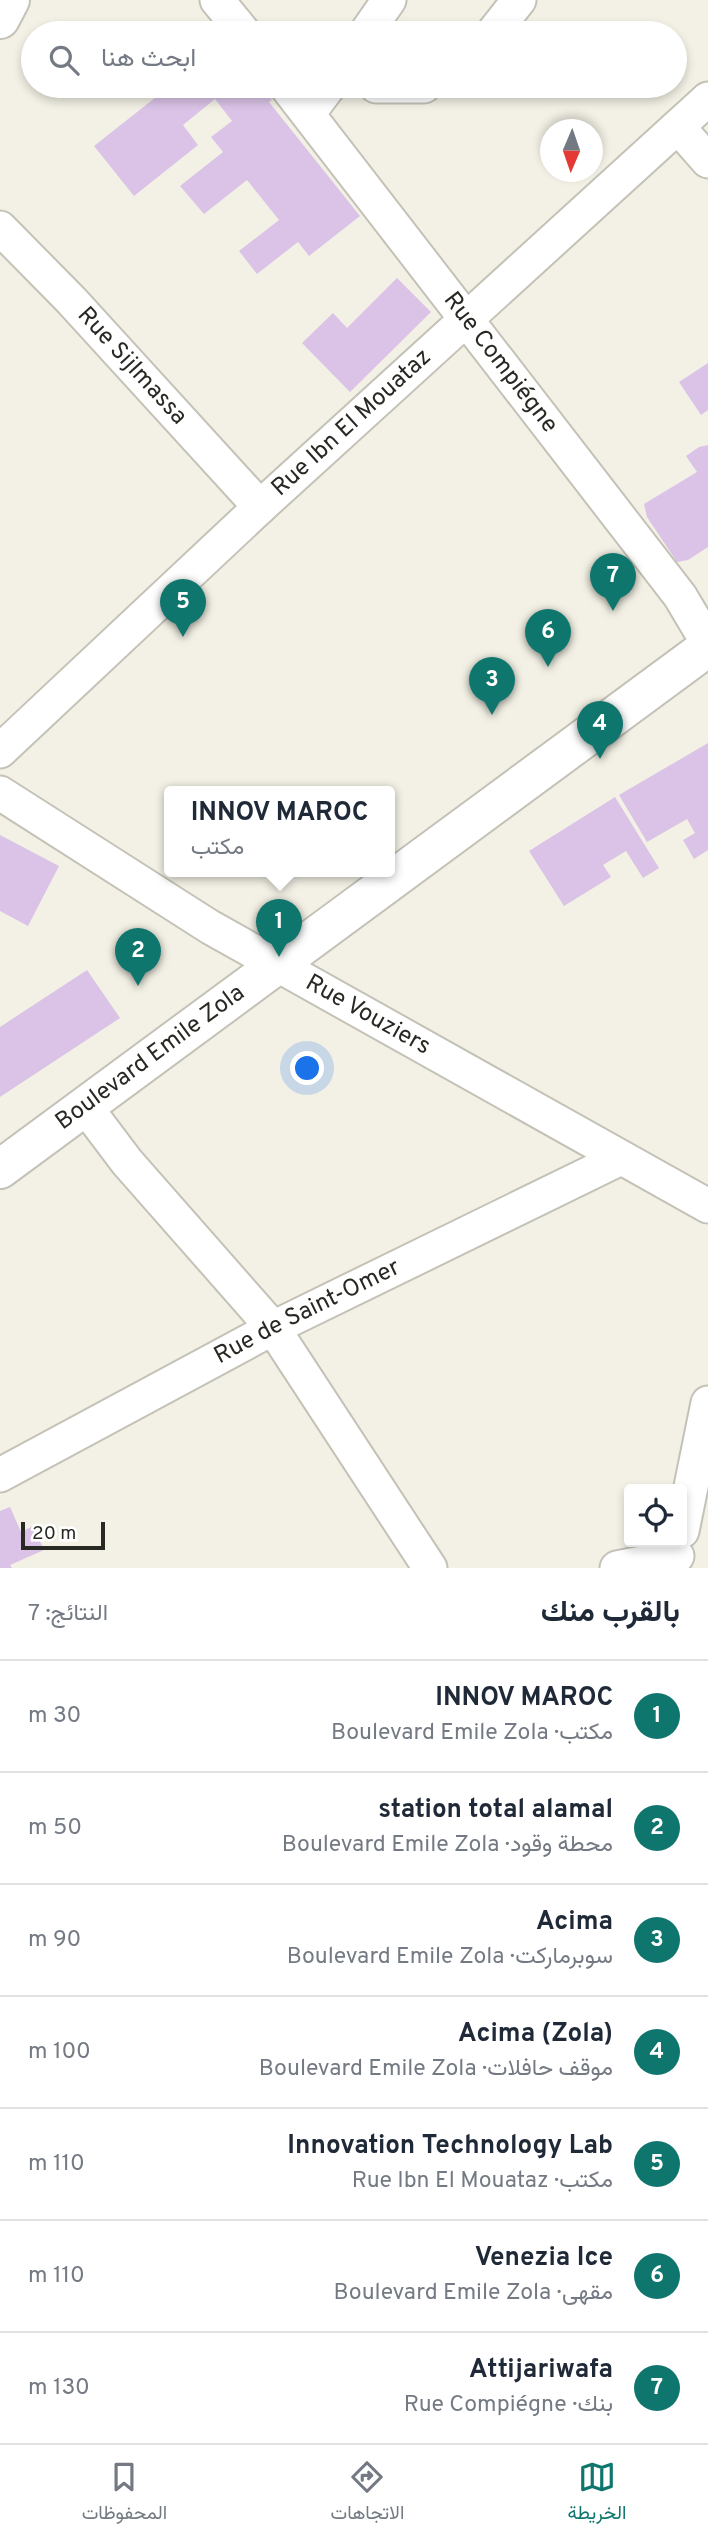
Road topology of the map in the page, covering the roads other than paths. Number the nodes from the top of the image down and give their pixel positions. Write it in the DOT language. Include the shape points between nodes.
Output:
graph roads {
  1 [pos="10,0"];
  2 [pos="217,0"];
  3 [pos="389,0"];
  4 [pos="519,0"];
  5 [pos="0,19"];
  6 [pos="234,21"];
  7 [pos="374,21"];
  8 [pos="502,21"];
  9 [pos="295,98"];
  10 [pos="320,98"];
  11 [pos="708,99"];
  12 [pos="308,114"];
  13 [pos="678,127"];
  14 [pos="708,161"];
  15 [pos="0,228"];
  16 [pos="466,318"];
  17 [pos="261,507"];
  18 [pos="708,645"];
  19 [pos="0,751"];
  20 [pos="0,793"];
  21 [pos="278,965"];
  22 [pos="84,1105"];
  23 [pos="621,1158"];
  24 [pos="0,1169"];
  25 [pos="708,1206"];
  26 [pos="273,1328"];
  27 [pos="708,1403"];
  28 [pos="0,1475"];
  29 [pos="679,1549"];
  30 [pos="430,1568"];
  31 [pos="617,1568"];
  1 -- 5 [label="main road"];
  2 -- 6 [label="street"];
  3 -- 7 [label="street"];
  4 -- 8 [label="street"];
  9 -- 12 [label="street, Rue Compiégne"];
  10 -- 12 [label="street"];
  11 -- 13 [label="street, Rue Ibn El Mouataz"];
  12 -- 16 [label="street, Rue Compiégne"];
  13 -- 14 [label="street"];
  13 -- 16 [label="street, Rue Ibn El Mouataz"];
  15 -- 17 [label="street, Rue Sijlmassa"];
  16 -- 17 [label="street, Rue Ibn El Mouataz"];
  16 -- 18 [label="street, Rue Compiégne" via="681,596"];
  17 -- 19 [label="street, Rue Ibn El Mouataz"];
  18 -- 21 [label="main road, Boulevard Emile Zola"];
  20 -- 21 [label="street, Rue Vouziers"];
  21 -- 22 [label="main road, Boulevard Emile Zola"];
  21 -- 23 [label="street, Rue Vouziers"];
  22 -- 24 [label="main road, Boulevard Emile Zola"];
  22 -- 26 [label="street" via="127,1162"];
  23 -- 25 [label="street, Rue Vouziers"];
  23 -- 26 [label="street, Rue de Saint-Omer"];
  26 -- 28 [label="street, Rue de Saint-Omer"];
  26 -- 30 [label="street"];
  27 -- 29 [label="street"];
  29 -- 31 [label="street"];
}
